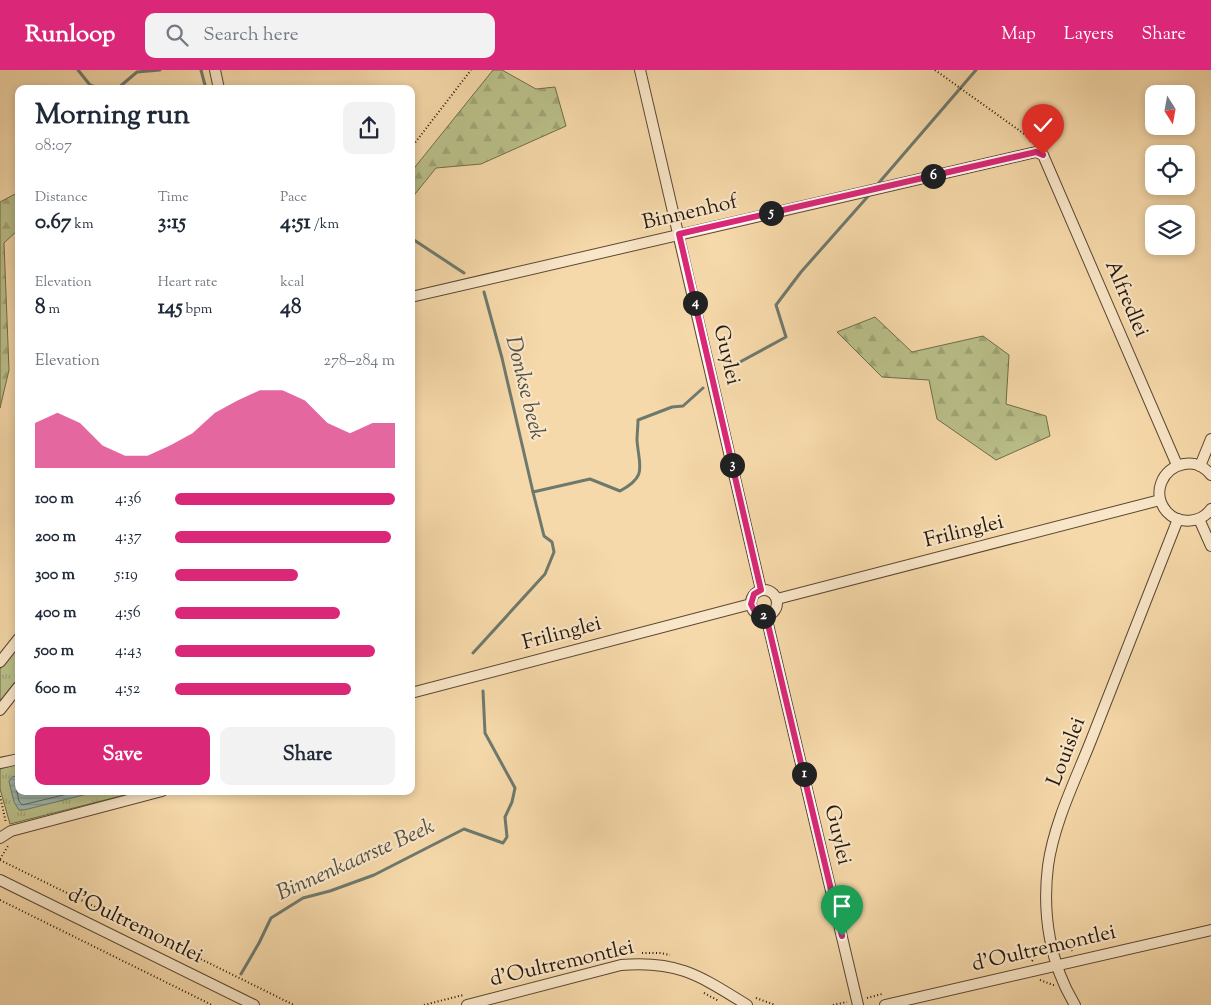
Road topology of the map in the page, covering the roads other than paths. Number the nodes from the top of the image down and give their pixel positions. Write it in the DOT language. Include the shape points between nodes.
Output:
graph roads {
  1 [pos="215,70"];
  2 [pos="640,70"];
  3 [pos="218,85"];
  4 [pos="1036,152"];
  5 [pos="679,234"];
  6 [pos="415,296"];
  7 [pos="1211,438"];
  8 [pos="1177,465"];
  9 [pos="1200,466"];
  10 [pos="1211,475"];
  11 [pos="1160,500"];
  12 [pos="1211,509"];
  13 [pos="1178,519"];
  14 [pos="1199,519"];
  15 [pos="1211,546"];
  16 [pos="761,590"];
  17 [pos="777,599"];
  18 [pos="751,604"];
  19 [pos="766,616"];
  20 [pos="15,643"];
  21 [pos="0,662"];
  22 [pos="15,691"];
  23 [pos="415,692"];
  24 [pos="0,710"];
  25 [pos="15,759"];
  26 [pos="0,763"];
  27 [pos="147,795"];
  28 [pos="0,838"];
  29 [pos="0,880"];
  30 [pos="1211,930"];
  31 [pos="1057,965"];
  32 [pos="232,1000"];
  33 [pos="254,1005"];
  34 [pos="467,1005"];
  35 [pos="747,1005"];
  36 [pos="858,1005"];
  37 [pos="885,1005"];
  38 [pos="1075,1005"];
  1 -- 3 [label="street"];
  2 -- 5 [label="street, Guylei"];
  4 -- 5 [label="street, Binnenhof"];
  4 -- 8 [label="street, Alfredlei" via="1043,155"];
  5 -- 6 [label="street, Binnenhof"];
  5 -- 16 [label="street, Guylei"];
  7 -- 9 [label="street"];
  8 -- 9 [label="street" via="1189,463"];
  8 -- 11 [label="street" via="1162,480"];
  9 -- 10 [label="street"];
  11 -- 13 [label="street" via="1167,512"];
  11 -- 17 [label="street, Frilinglei"];
  12 -- 14 [label="street"];
  13 -- 14 [label="street"];
  13 -- 31 [label="street, Louislei" via="1052,848 1046,908"];
  14 -- 15 [label="street"];
  16 -- 17 [label="street" via="772,592"];
  16 -- 18 [label="street" via="754,594"];
  17 -- 19 [label="street" via="777,607"];
  18 -- 19 [label="street" via="755,612"];
  18 -- 23 [label="street, Frilinglei"];
  19 -- 36 [label="street, Guylei"];
  20 -- 21 [label="street"];
  22 -- 24 [label="street"];
  25 -- 26 [label="street"];
  27 -- 28 [label="street" via="12,830"];
  29 -- 32 [label="street, d'Oultremontlei"];
  30 -- 31 [label="street, d'Oultremontlei"];
  31 -- 37 [label="street, d'Oultremontlei"];
  31 -- 38 [label="street, Louislei" via="1064,987"];
  32 -- 33 [label="street, d'Oultremontlei"];
  34 -- 35 [label="street, d'Oultremontlei" via="621,965 642,963 673,967 698,976"];
}
